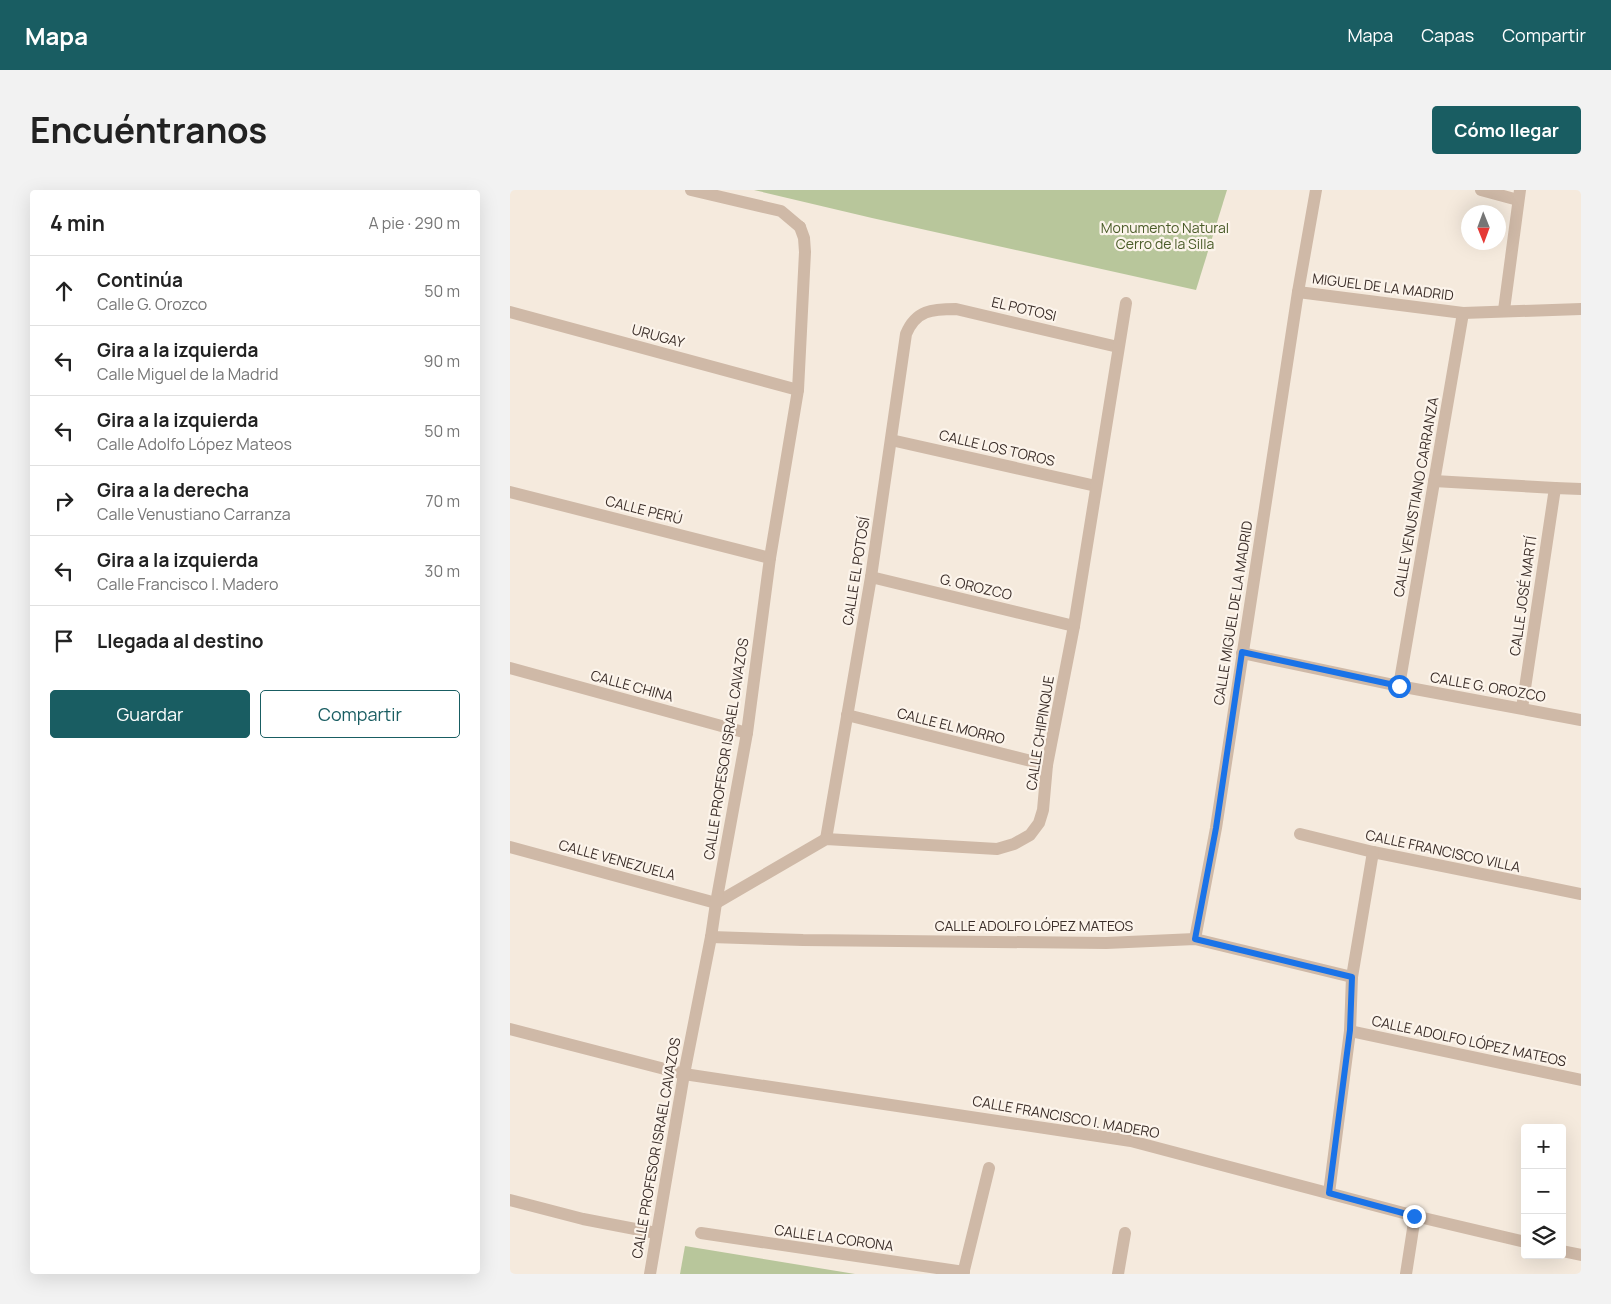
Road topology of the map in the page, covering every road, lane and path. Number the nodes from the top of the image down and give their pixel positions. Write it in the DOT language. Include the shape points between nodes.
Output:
graph roads {
  1 [pos="691,190"];
  2 [pos="1316,190"];
  3 [pos="1481,190"];
  4 [pos="1519,195"];
  5 [pos="1298,292"];
  6 [pos="1126,303"];
  7 [pos="1581,309"];
  8 [pos="1504,310"];
  9 [pos="510,312"];
  10 [pos="922,313"];
  11 [pos="1463,313"];
  12 [pos="1118,347"];
  13 [pos="798,390"];
  14 [pos="891,440"];
  15 [pos="1434,481"];
  16 [pos="1096,486"];
  17 [pos="1555,488"];
  18 [pos="1581,489"];
  19 [pos="510,492"];
  20 [pos="770,558"];
  21 [pos="871,578"];
  22 [pos="1074,626"];
  23 [pos="1242,652"];
  24 [pos="510,668"];
  25 [pos="1399,686"];
  26 [pos="1522,708"];
  27 [pos="847,716"];
  28 [pos="1581,720"];
  29 [pos="747,733"];
  30 [pos="1047,765"];
  31 [pos="1300,834"];
  32 [pos="826,839"];
  33 [pos="510,847"];
  34 [pos="1373,852"];
  35 [pos="1581,894"];
  36 [pos="716,902"];
  37 [pos="711,937"];
  38 [pos="1195,939"];
  39 [pos="1352,977"];
  40 [pos="510,1029"];
  41 [pos="1350,1030"];
  42 [pos="684,1074"];
  43 [pos="1581,1080"];
  44 [pos="989,1168"];
  45 [pos="1329,1193"];
  46 [pos="510,1200"];
  47 [pos="1414,1216"];
  48 [pos="656,1233"];
  49 [pos="701,1233"];
  50 [pos="1125,1233"];
  51 [pos="1521,1241"];
  52 [pos="1566,1252"];
  53 [pos="1581,1255"];
  54 [pos="963,1273"];
  55 [pos="650,1274"];
  56 [pos="1118,1274"];
  57 [pos="1406,1274"];
  1 -- 13 [label="street, CALLE PROFESOR ISRAEL CAVAZOS" via="781,211 800,227 805,252"];
  2 -- 5 [label="street, CALLE MIGUEL DE LA MADRID"];
  3 -- 4 [label="street"];
  4 -- 8 [label="street"];
  5 -- 11 [label="street, MIGUEL DE LA MADRID"];
  5 -- 23 [label="street, CALLE MIGUEL DE LA MADRID"];
  6 -- 12 [label="street, CALLE CHIPINQUE"];
  7 -- 8 [label="street, MIGUEL DE LA MADRID"];
  8 -- 11 [label="street, MIGUEL DE LA MADRID"];
  9 -- 13 [label="street, URUGAY"];
  10 -- 12 [label="street, EL POTOSI" via="938,308 956,309"];
  10 -- 14 [label="street, CALLE EL POTOSÍ" via="910,323 906,334"];
  11 -- 15 [label="street, CALLE VENUSTIANO CARRANZA"];
  12 -- 16 [label="street, CALLE CHIPINQUE"];
  13 -- 20 [label="street, CALLE PROFESOR ISRAEL CAVAZOS"];
  14 -- 16 [label="street, CALLE LOS TOROS"];
  14 -- 21 [label="street, CALLE EL POTOSÍ"];
  15 -- 17 [label="street"];
  15 -- 25 [label="street, CALLE VENUSTIANO CARRANZA"];
  16 -- 22 [label="street, CALLE CHIPINQUE"];
  17 -- 18 [label="street"];
  17 -- 26 [label="street, CALLE JOSÉ MARTÍ"];
  19 -- 20 [label="street, CALLE PERÚ"];
  20 -- 29 [label="street, CALLE PROFESOR ISRAEL CAVAZOS"];
  21 -- 22 [label="street, G. OROZCO"];
  21 -- 27 [label="street, CALLE EL POTOSÍ"];
  22 -- 30 [label="street, CALLE CHIPINQUE"];
  23 -- 25 [label="street, CALLE G. OROZCO"];
  23 -- 38 [label="street, CALLE MIGUEL DE LA MADRID" via="1216,828"];
  24 -- 29 [label="street, CALLE CHINA"];
  25 -- 26 [label="street, CALLE G. OROZCO"];
  26 -- 28 [label="street, CALLE G. OROZCO"];
  27 -- 30 [label="street, CALLE EL MORRO"];
  27 -- 32 [label="street, CALLE EL POTOSÍ"];
  29 -- 36 [label="street, CALLE PROFESOR ISRAEL CAVAZOS"];
  30 -- 32 [label="street, CALLE CHIPINQUE" via="1039,823 1030,836 1014,844 997,849"];
  31 -- 34 [label="street, CALLE FRANCISCO VILLA"];
  32 -- 36 [label="street"];
  33 -- 36 [label="street, CALLE VENEZUELA"];
  34 -- 35 [label="street, CALLE FRANCISCO VILLA"];
  34 -- 39 [label="street"];
  36 -- 37 [label="street, CALLE PROFESOR ISRAEL CAVAZOS"];
  37 -- 38 [label="street, CALLE ADOLFO LÓPEZ MATEOS" via="1106,943"];
  37 -- 42 [label="street, CALLE PROFESOR ISRAEL CAVAZOS"];
  38 -- 39 [label="street, CALLE ADOLFO LÓPEZ MATEOS"];
  39 -- 41 [label="street"];
  40 -- 42 [label="street, CALLE FRANCISCO I. MADERO"];
  41 -- 43 [label="street, CALLE ADOLFO LÓPEZ MATEOS"];
  41 -- 45 [label="street"];
  42 -- 45 [label="street, CALLE FRANCISCO I. MADERO" via="1131,1140"];
  42 -- 48 [label="street, CALLE PROFESOR ISRAEL CAVAZOS"];
  44 -- 54 [label="street"];
  45 -- 47 [label="street, CALLE FRANCISCO I. MADERO"];
  46 -- 48 [label="street"];
  47 -- 51 [label="street, CALLE FRANCISCO I. MADERO"];
  47 -- 57 [label="street"];
  48 -- 55 [label="street, CALLE PROFESOR ISRAEL CAVAZOS"];
  49 -- 54 [label="street, CALLE LA CORONA"];
  50 -- 56 [label="street"];
  52 -- 53 [label="street"];
}
